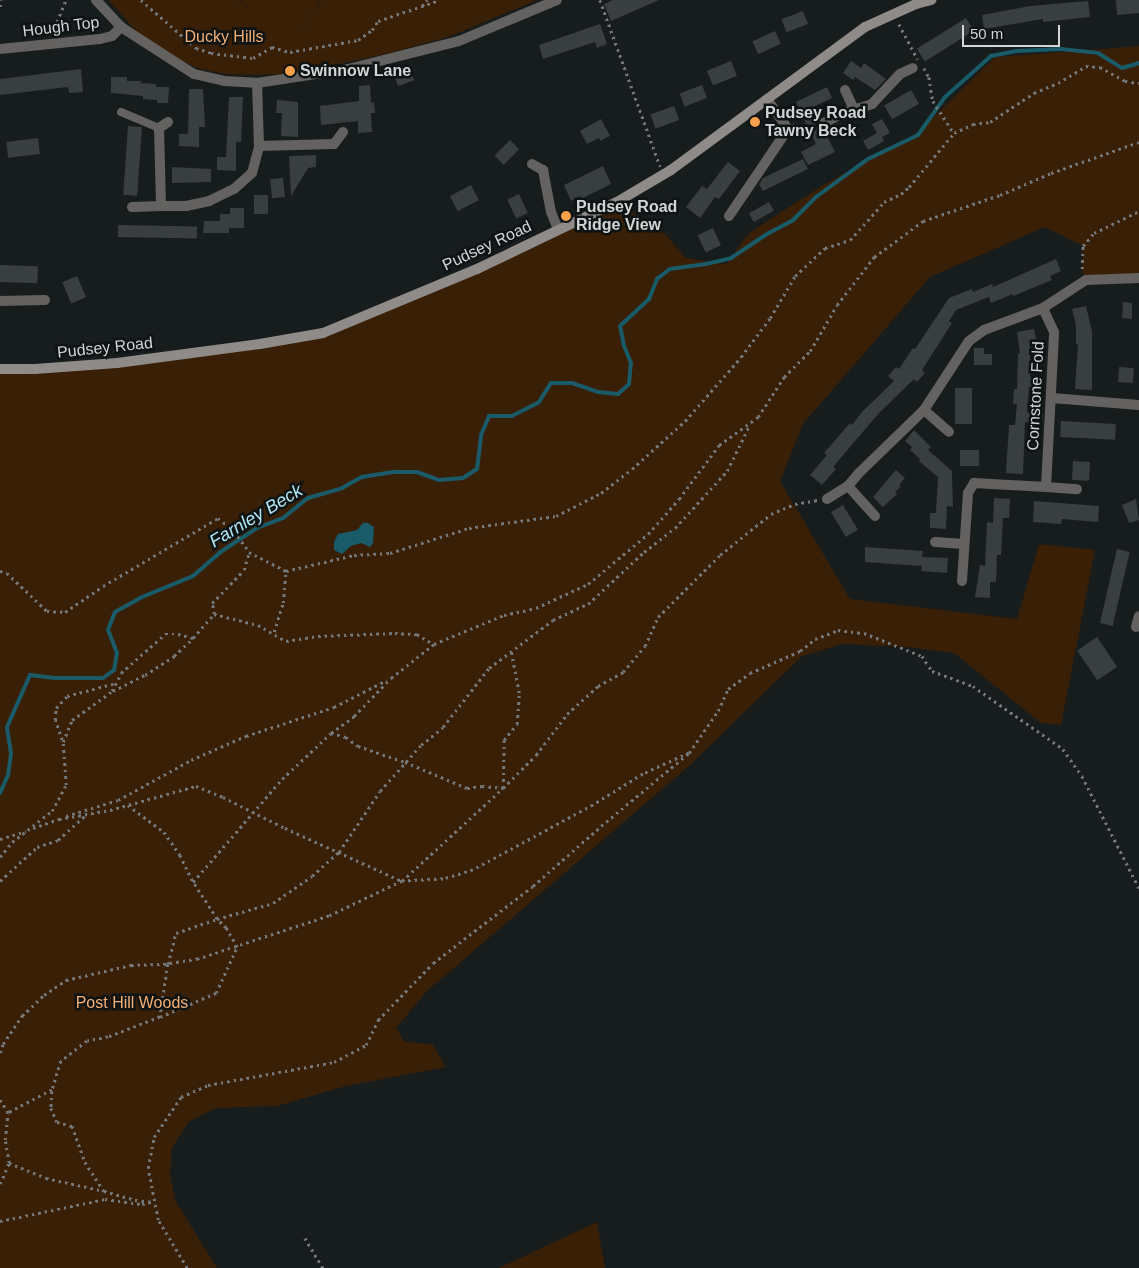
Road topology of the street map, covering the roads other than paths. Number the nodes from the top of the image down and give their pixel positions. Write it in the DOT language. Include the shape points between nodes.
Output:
graph roads {
  1 [pos="96,0"];
  2 [pos="557,0"];
  3 [pos="931,0"];
  4 [pos="121,27"];
  5 [pos="0,49"];
  6 [pos="913,68"];
  7 [pos="258,83"];
  8 [pos="845,90"];
  9 [pos="767,99"];
  10 [pos="854,110"];
  11 [pos="121,112"];
  12 [pos="168,122"];
  13 [pos="822,124"];
  14 [pos="159,128"];
  15 [pos="788,129"];
  16 [pos="810,131"];
  17 [pos="343,132"];
  18 [pos="259,146"];
  19 [pos="532,164"];
  20 [pos="161,206"];
  21 [pos="132,207"];
  22 [pos="729,216"];
  23 [pos="558,229"];
  24 [pos="1139,278"];
  25 [pos="45,300"];
  26 [pos="0,301"];
  27 [pos="1042,308"];
  28 [pos="0,369"];
  29 [pos="1052,398"];
  30 [pos="1139,405"];
  31 [pos="924,410"];
  32 [pos="949,432"];
  33 [pos="848,486"];
  34 [pos="1046,487"];
  35 [pos="1077,489"];
  36 [pos="826,499"];
  37 [pos="875,516"];
  38 [pos="935,542"];
  39 [pos="964,544"];
  40 [pos="962,581"];
  41 [pos="1139,616"];
  42 [pos="1136,627"];
  1 -- 4 [label="street"];
  2 -- 7 [label="street" via="459,41 348,69"];
  3 -- 9 [label="main road, Pudsey Road" via="865,27"];
  4 -- 5 [label="street, Hough Top" via="112,36 100,39"];
  4 -- 7 [label="street" via="194,74 224,81"];
  6 -- 10 [label="street" via="900,74 872,104"];
  7 -- 18 [label="street"];
  8 -- 10 [label="street"];
  9 -- 15 [label="street"];
  9 -- 23 [label="main road, Pudsey Road" via="663,174 617,202"];
  10 -- 13 [label="street" via="843,112"];
  11 -- 14 [label="lane"];
  12 -- 14 [label="street"];
  14 -- 20 [label="street"];
  15 -- 16 [label="street"];
  15 -- 22 [label="street"];
  17 -- 18 [label="street" via="334,144"];
  18 -- 20 [label="street" via="252,173 234,189 209,201 186,206"];
  19 -- 23 [label="street" via="543,170 551,212"];
  20 -- 21 [label="street"];
  23 -- 28 [label="main road, Pudsey Road" via="477,269 323,333 117,363"];
  24 -- 27 [label="street" via="1086,280"];
  25 -- 26 [label="street"];
  27 -- 29 [label="street, Cornstone Fold" via="1054,332"];
  27 -- 31 [label="street" via="984,330 969,341"];
  29 -- 30 [label="street"];
  29 -- 34 [label="street, Cornstone Fold"];
  31 -- 32 [label="street"];
  31 -- 33 [label="street"];
  33 -- 36 [label="street"];
  33 -- 37 [label="street"];
  34 -- 35 [label="street"];
  34 -- 39 [label="street" via="974,483 968,492"];
  38 -- 39 [label="street"];
  39 -- 40 [label="street"];
  41 -- 42 [label="street"];
}
